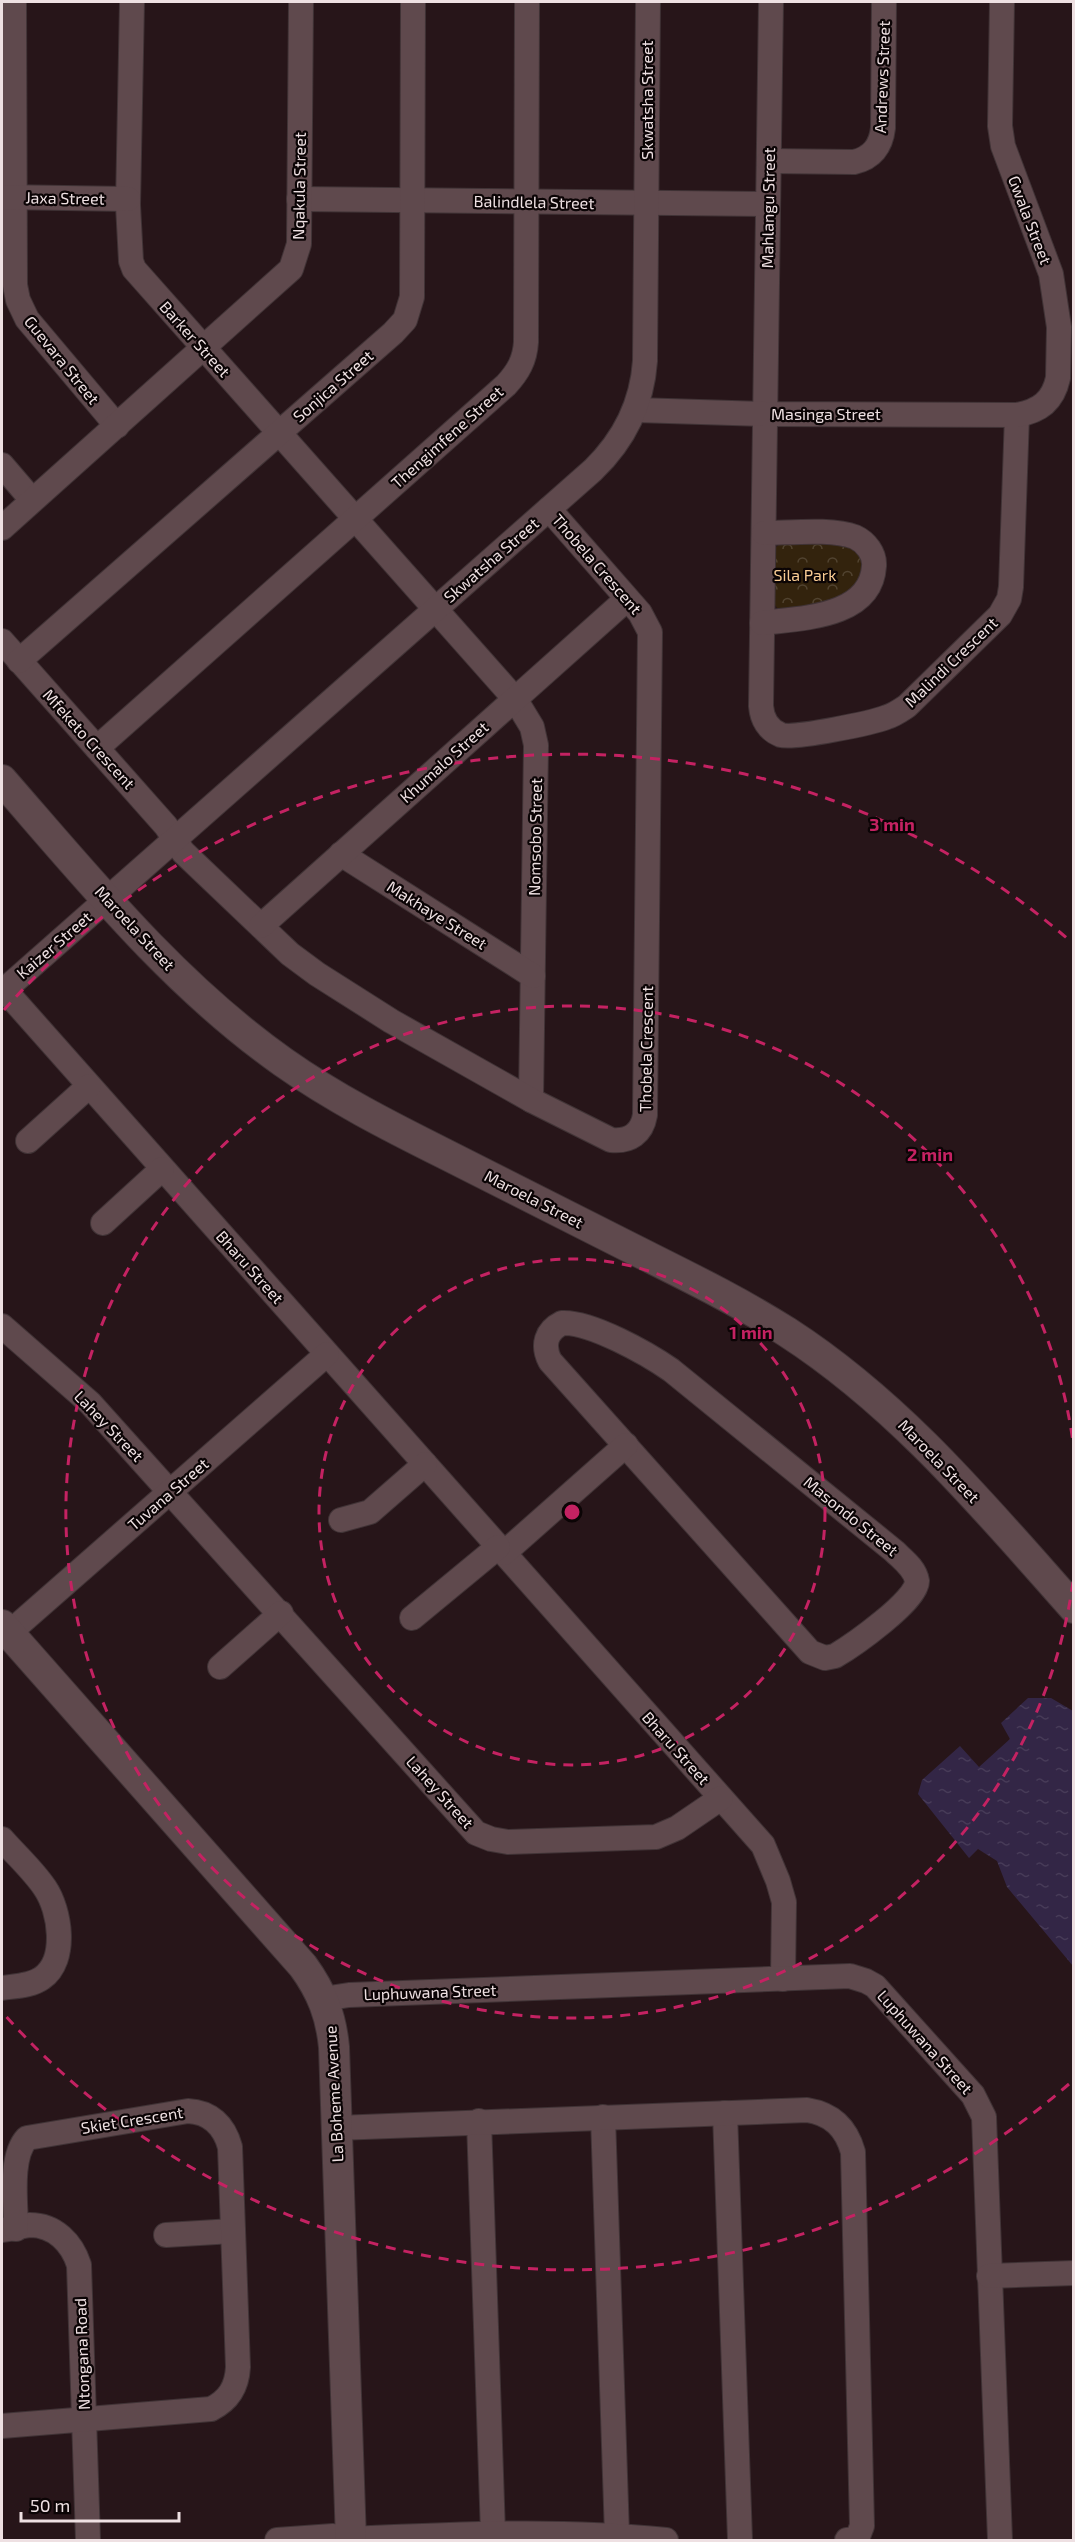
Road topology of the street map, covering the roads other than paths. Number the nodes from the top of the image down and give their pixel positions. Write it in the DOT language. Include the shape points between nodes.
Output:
graph roads {
  1 [pos="14,2"];
  2 [pos="132,2"];
  3 [pos="301,2"];
  4 [pos="413,2"];
  5 [pos="527,2"];
  6 [pos="648,2"];
  7 [pos="771,2"];
  8 [pos="884,2"];
  9 [pos="1002,2"];
  10 [pos="769,161"];
  11 [pos="8,197"];
  12 [pos="128,199"];
  13 [pos="299,199"];
  14 [pos="411,200"];
  15 [pos="526,202"];
  16 [pos="647,203"];
  17 [pos="768,204"];
  18 [pos="202,348"];
  19 [pos="636,410"];
  20 [pos="766,414"];
  21 [pos="1017,415"];
  22 [pos="117,426"];
  23 [pos="279,433"];
  24 [pos="2,465"];
  25 [pos="32,500"];
  26 [pos="549,509"];
  27 [pos="355,519"];
  28 [pos="2,528"];
  29 [pos="764,533"];
  30 [pos="627,599"];
  31 [pos="435,609"];
  32 [pos="762,623"];
  33 [pos="2,641"];
  34 [pos="19,661"];
  35 [pos="515,699"];
  36 [pos="97,748"];
  37 [pos="2,780"];
  38 [pos="174,839"];
  39 [pos="341,854"];
  40 [pos="107,899"];
  41 [pos="261,926"];
  42 [pos="533,976"];
  43 [pos="2,990"];
  44 [pos="89,1086"];
  45 [pos="531,1100"];
  46 [pos="28,1141"];
  47 [pos="162,1169"];
  48 [pos="103,1223"];
  49 [pos="2,1326"];
  50 [pos="327,1354"];
  51 [pos="626,1445"];
  52 [pos="425,1464"];
  53 [pos="171,1491"];
  54 [pos="341,1520"];
  55 [pos="501,1550"];
  56 [pos="1074,1608"];
  57 [pos="281,1613"];
  58 [pos="412,1618"];
  59 [pos="5,1629"];
  60 [pos="220,1667"];
  61 [pos="721,1798"];
  62 [pos="2,1839"];
  63 [pos="783,1979"];
  64 [pos="2,1988"];
  65 [pos="323,1999"];
  66 [pos="725,2113"];
  67 [pos="603,2117"];
  68 [pos="479,2121"];
  69 [pos="337,2127"];
  70 [pos="9,2229"];
  71 [pos="233,2231"];
  72 [pos="166,2235"];
  73 [pos="1074,2272"];
  74 [pos="989,2276"];
  75 [pos="85,2421"];
  76 [pos="2,2426"];
  77 [pos="493,2533"];
  78 [pos="617,2535"];
  79 [pos="351,2540"];
  80 [pos="88,2541"];
  81 [pos="277,2541"];
  82 [pos="666,2541"];
  83 [pos="740,2541"];
  84 [pos="847,2541"];
  85 [pos="1000,2541"];
  1 -- 11 [label="street, Guevara Street"];
  2 -- 12 [label="street, Barker Street"];
  3 -- 13 [label="street, Nqakula Street"];
  4 -- 14 [label="street, Sonjica Street"];
  5 -- 15 [label="street, Thengimfene Street"];
  6 -- 16 [label="street, Skwatsha Street"];
  7 -- 10 [label="street, Mahlangu Street"];
  8 -- 10 [label="street, Andrews Street" via="883,128 874,152 854,162"];
  9 -- 21 [label="street, Gwala Street" via="1003,146 1051,274 1059,327 1056,388 1039,409"];
  10 -- 17 [label="street, Mahlangu Street"];
  11 -- 12 [label="street, Jaxa Street"];
  11 -- 22 [label="street, Guevara Street" via="15,285 21,308"];
  12 -- 18 [label="street, Barker Street" via="134,269"];
  13 -- 14 [label="street, Balindlela Street"];
  13 -- 18 [label="street, Nqakula Street" via="299,244 291,269"];
  14 -- 15 [label="street, Balindlela Street"];
  14 -- 23 [label="street, Sonjica Street" via="412,297 405,320"];
  15 -- 16 [label="street, Balindlela Street"];
  15 -- 27 [label="street, Thengimfene Street" via="526,342 519,370"];
  16 -- 17 [label="street, Balindlela Street"];
  16 -- 19 [label="street, Skwatsha Street" via="645,361"];
  17 -- 20 [label="street, Mahlangu Street"];
  18 -- 22 [label="street, Nqakula Street"];
  18 -- 23 [label="street, Barker Street"];
  19 -- 20 [label="street, Masinga Street"];
  19 -- 26 [label="street, Skwatsha Street" via="606,457"];
  20 -- 21 [label="street, Masinga Street"];
  20 -- 29 [label="street, Malindi Crescent"];
  21 -- 32 [label="street, Malindi Crescent" via="1009,599 995,621 907,706 874,721 791,736 774,731 762,714"];
  22 -- 25 [label="street, Nqakula Street"];
  23 -- 27 [label="street, Barker Street"];
  23 -- 34 [label="street, Sonjica Street"];
  24 -- 25 [label="street"];
  25 -- 28 [label="street, Nqakula Street"];
  26 -- 30 [label="street, Thobela Crescent"];
  26 -- 31 [label="street, Skwatsha Street"];
  27 -- 31 [label="street, Barker Street"];
  27 -- 36 [label="street, Thengimfene Street"];
  29 -- 32 [label="street, Malindi Crescent"];
  29 -- 32 [label="street" via="846,535 864,543 875,561 867,589 841,608"];
  30 -- 35 [label="street, Khumalo Street"];
  30 -- 45 [label="street, Thobela Crescent" via="644,618 650,638 644,1123 633,1137 611,1140"];
  31 -- 35 [label="street, Nomsobo Street"];
  31 -- 38 [label="street, Skwatsha Street"];
  33 -- 34 [label="street, Mfeketo Crescent"];
  34 -- 36 [label="street, Mfeketo Crescent"];
  35 -- 39 [label="street, Khumalo Street"];
  35 -- 42 [label="street, Nomsobo Street" via="532,727 536,746"];
  36 -- 38 [label="street, Mfeketo Crescent"];
  37 -- 40 [label="street, Maroela Street"];
  38 -- 40 [label="street, Skwatsha Street"];
  38 -- 41 [label="street, Thobela Crescent"];
  39 -- 41 [label="street, Khumalo Street"];
  39 -- 42 [label="street, Makhaye Street"];
  40 -- 43 [label="street, Kaizer Street"];
  40 -- 56 [label="street, Maroela Street" via="199,993 315,1084 367,1115 741,1304 850,1377 951,1470"];
  41 -- 45 [label="street, Thobela Crescent" via="290,954 345,992"];
  42 -- 45 [label="street, Nomsobo Street"];
  43 -- 44 [label="street, Bharu Street"];
  44 -- 46 [label="street"];
  44 -- 47 [label="street, Bharu Street"];
  47 -- 48 [label="street"];
  47 -- 50 [label="street, Bharu Street"];
  49 -- 53 [label="street, Lahey Street" via="90,1403"];
  50 -- 52 [label="street, Bharu Street"];
  50 -- 53 [label="street, Tuvana Street"];
  51 -- 51 [label="street, Masondo Street" via="550,1361 546,1341 555,1326 569,1323 592,1329 647,1354 671,1370 894,1551 914,1573 917,1582 913,1593 848,1648 835,1656 815,1655"];
  51 -- 55 [label="street"];
  52 -- 54 [label="street" via="370,1512"];
  52 -- 55 [label="street, Bharu Street"];
  53 -- 57 [label="street, Lahey Street"];
  53 -- 59 [label="street, Tuvana Street"];
  55 -- 58 [label="street"];
  55 -- 61 [label="street, Bharu Street"];
  57 -- 60 [label="street"];
  57 -- 61 [label="street, Lahey Street" via="476,1833 508,1842 656,1837"];
  59 -- 65 [label="street, La Boheme Avenue" via="303,1966"];
  61 -- 63 [label="street, Bharu Street" via="763,1845 778,1881 784,1902"];
  62 -- 64 [label="street" via="45,1888 52,1902 58,1940 49,1970 35,1982"];
  63 -- 65 [label="street, Luphuwana Street"];
  63 -- 74 [label="street, Luphuwana Street" via="850,1976 866,1981 978,2102 985,2125"];
  65 -- 69 [label="street, La Boheme Avenue" via="332,2031"];
  66 -- 67 [label="street"];
  66 -- 83 [label="street"];
  66 -- 84 [label="street" via="818,2112 837,2122 850,2140 862,2526 857,2538"];
  67 -- 68 [label="street"];
  67 -- 78 [label="street"];
  68 -- 69 [label="street"];
  68 -- 77 [label="street"];
  69 -- 79 [label="street, La Boheme Avenue"];
  70 -- 71 [label="street, Skiet Crescent" via="18,2150 27,2138 188,2111 211,2117 228,2138"];
  70 -- 75 [label="street, Ntongana Road" via="27,2225 50,2229 67,2241 76,2256"];
  71 -- 72 [label="street"];
  71 -- 75 [label="street, Skiet Crescent" via="238,2367 231,2393 218,2405 203,2411"];
  73 -- 74 [label="street"];
  74 -- 85 [label="street, Luphuwana Street"];
  75 -- 76 [label="street, Skiet Crescent"];
  75 -- 80 [label="street, Ntongana Road"];
  77 -- 78 [label="street"];
  77 -- 79 [label="street"];
  78 -- 82 [label="street"];
  79 -- 81 [label="street" via="333,2536"];
}
